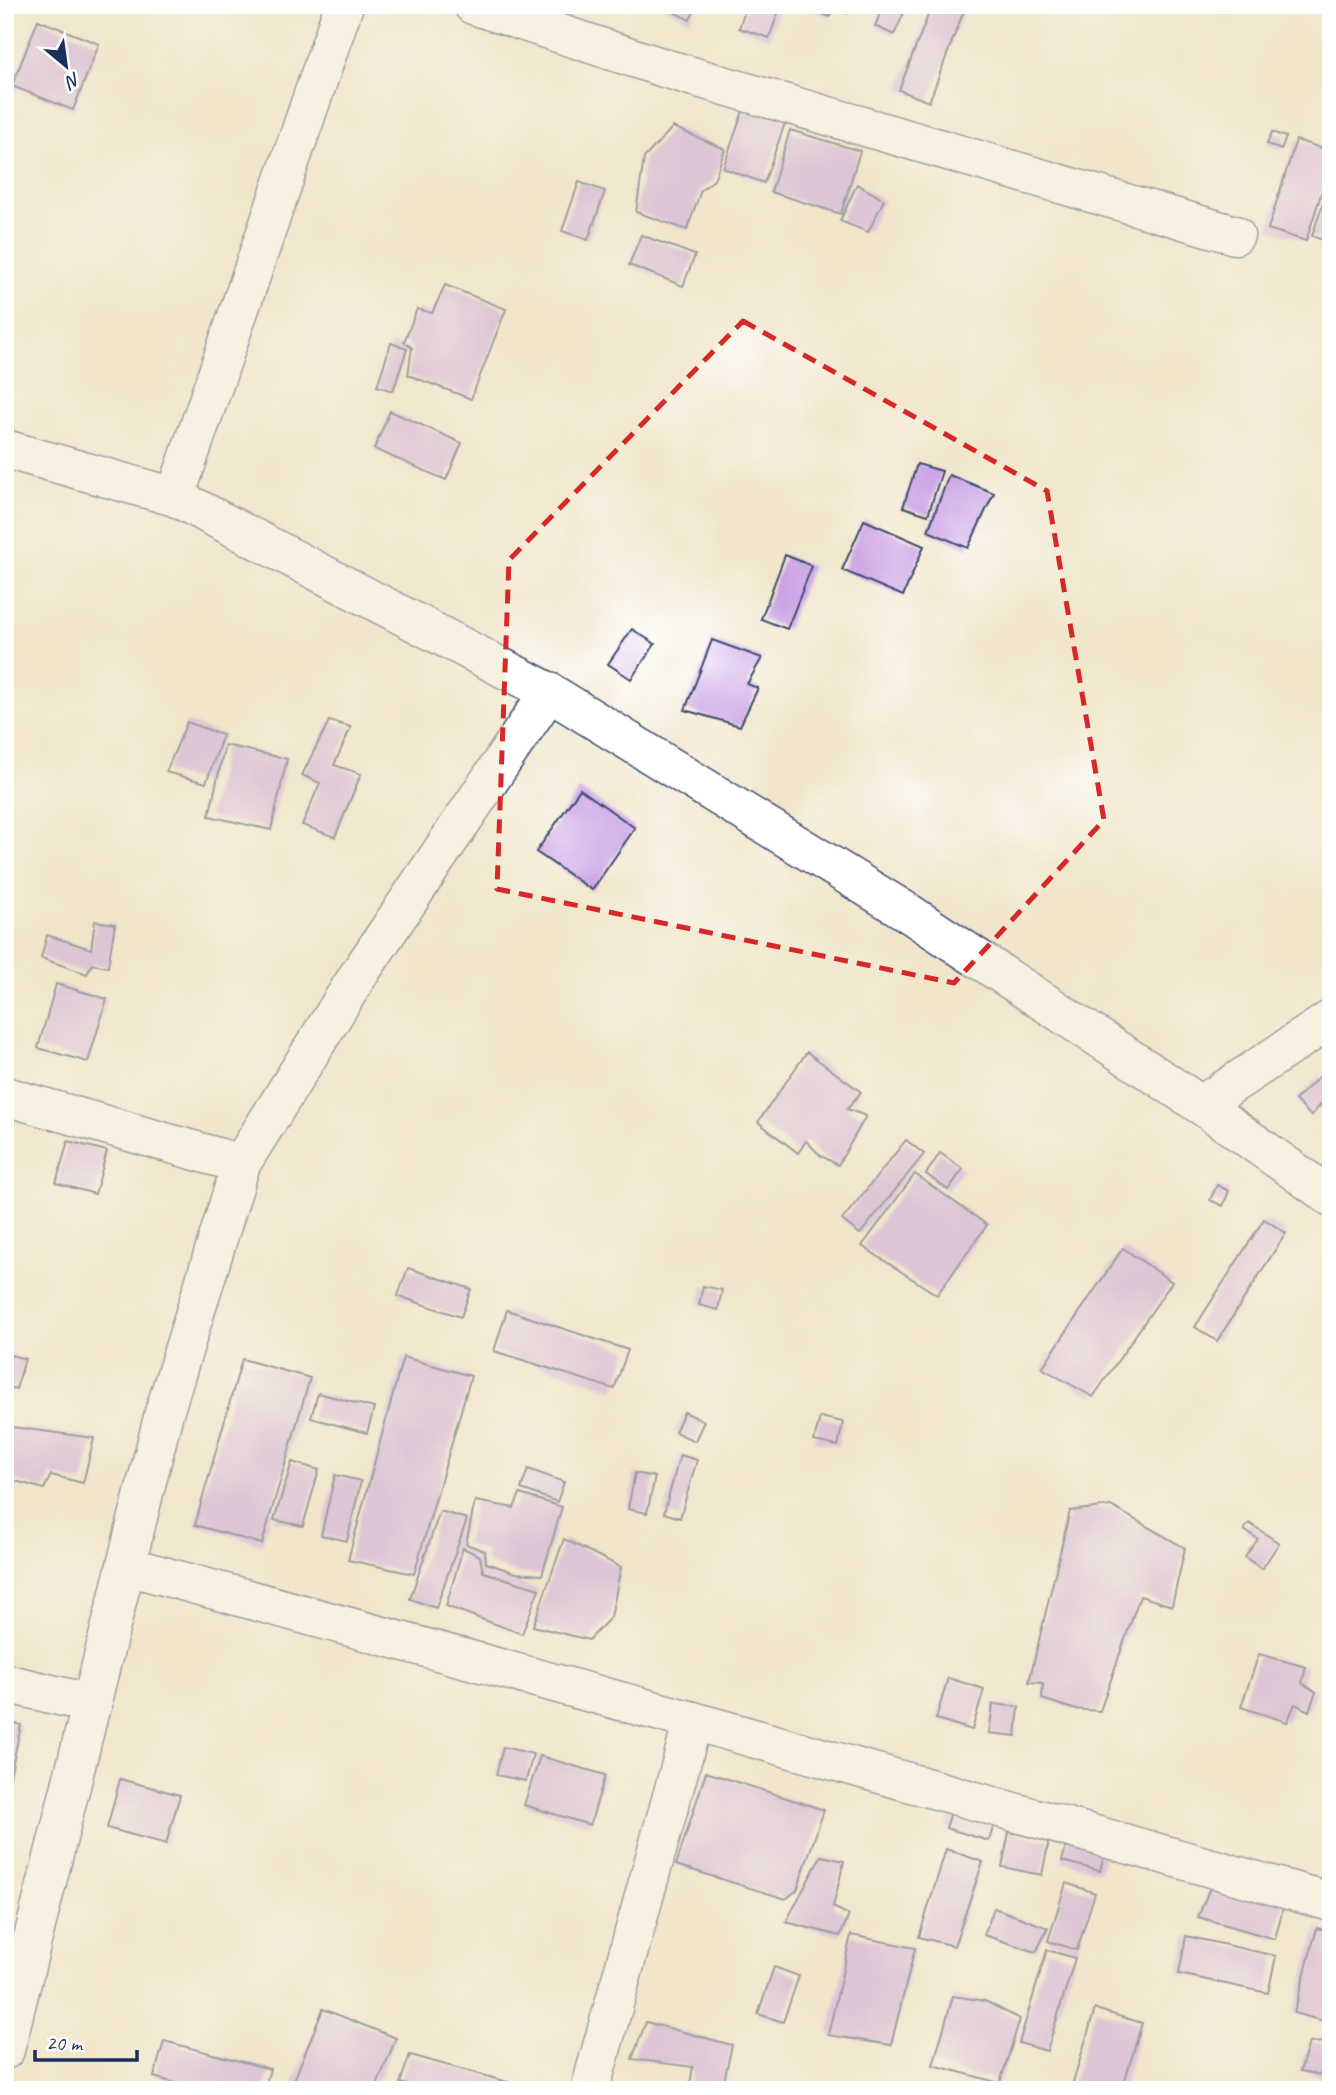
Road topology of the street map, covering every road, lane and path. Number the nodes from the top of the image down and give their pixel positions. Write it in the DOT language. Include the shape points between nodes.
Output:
graph roads {
  1 [pos="344,5"];
  2 [pos="473,5"];
  3 [pos="1235,235"];
  4 [pos="5,449"];
  5 [pos="175,497"];
  6 [pos="549,692"];
  7 [pos="1331,1018"];
  8 [pos="5,1096"];
  9 [pos="1201,1105"];
  10 [pos="241,1164"];
  11 [pos="1331,1196"];
  12 [pos="127,1566"];
  13 [pos="5,1683"];
  14 [pos="93,1704"];
  15 [pos="693,1721"];
  16 [pos="1331,1902"];
  17 [pos="5,2050"];
  18 [pos="590,2090"];
  1 -- 5 [label="street"];
  2 -- 3 [label="street" via="664,68"];
  4 -- 5 [label="street"];
  5 -- 6 [label="street"];
  6 -- 9 [label="street" via="907,912"];
  6 -- 10 [label="street" via="359,974"];
  7 -- 9 [label="street"];
  8 -- 10 [label="street"];
  9 -- 11 [label="street"];
  10 -- 12 [label="street" via="164,1413"];
  12 -- 14 [label="street"];
  12 -- 15 [label="street"];
  13 -- 14 [label="street"];
  14 -- 17 [label="street"];
  15 -- 16 [label="street"];
  15 -- 18 [label="street"];
}
